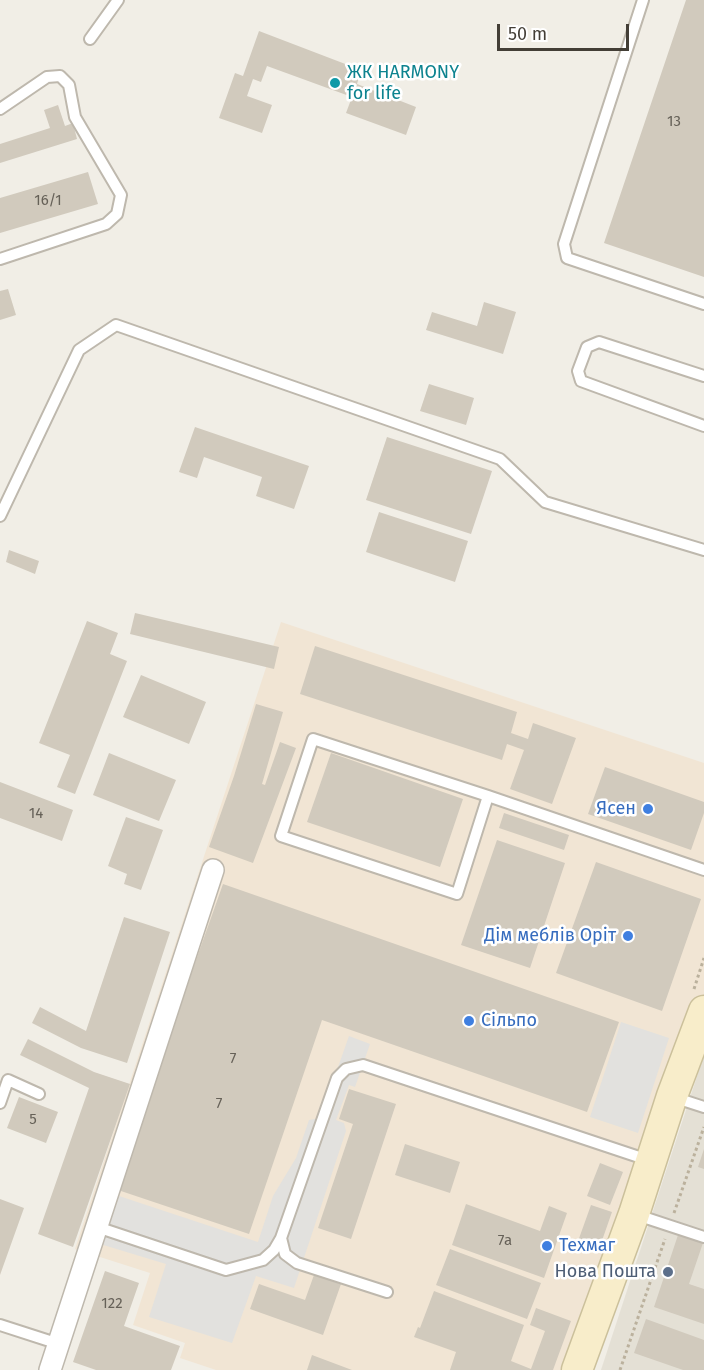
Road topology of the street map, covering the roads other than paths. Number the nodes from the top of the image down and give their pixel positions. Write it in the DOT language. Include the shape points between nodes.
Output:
graph roads {
  1 [pos="118,0"];
  2 [pos="643,0"];
  3 [pos="90,39"];
  4 [pos="0,109"];
  5 [pos="0,259"];
  6 [pos="704,304"];
  7 [pos="704,376"];
  8 [pos="704,426"];
  9 [pos="0,516"];
  10 [pos="704,550"];
  11 [pos="488,796"];
  12 [pos="213,870"];
  13 [pos="704,870"];
  14 [pos="704,1011"];
  15 [pos="39,1094"];
  16 [pos="672,1096"];
  17 [pos="0,1103"];
  18 [pos="704,1107"];
  19 [pos="652,1161"];
  20 [pos="634,1214"];
  21 [pos="97,1227"];
  22 [pos="704,1237"];
  23 [pos="281,1238"];
  24 [pos="387,1292"];
  25 [pos="0,1325"];
  26 [pos="60,1341"];
  27 [pos="50,1370"];
  28 [pos="577,1370"];
  1 -- 3 [label="lane"];
  2 -- 6 [label="lane" via="564,244 567,258"];
  4 -- 5 [label="lane" via="47,77 60,76 69,85 75,117 121,195 117,214 106,224"];
  7 -- 8 [label="lane" via="598,342 587,347 578,371 581,381"];
  9 -- 10 [label="lane" via="79,350 116,325 501,459 545,502"];
  11 -- 11 [label="lane" via="457,894 281,836 314,739"];
  11 -- 13 [label="lane"];
  12 -- 21 [label="street"];
  14 -- 16 [label="main road"];
  15 -- 17 [label="lane" via="8,1080"];
  16 -- 18 [label="lane"];
  16 -- 19 [label="main road"];
  19 -- 20 [label="main road"];
  19 -- 23 [label="lane" via="363,1065 346,1069 337,1078"];
  20 -- 22 [label="lane"];
  20 -- 28 [label="main road"];
  21 -- 23 [label="lane" via="226,1270 263,1260"];
  21 -- 26 [label="street"];
  23 -- 24 [label="lane" via="285,1254 297,1263"];
  25 -- 26 [label="lane"];
  26 -- 27 [label="street"];
}
